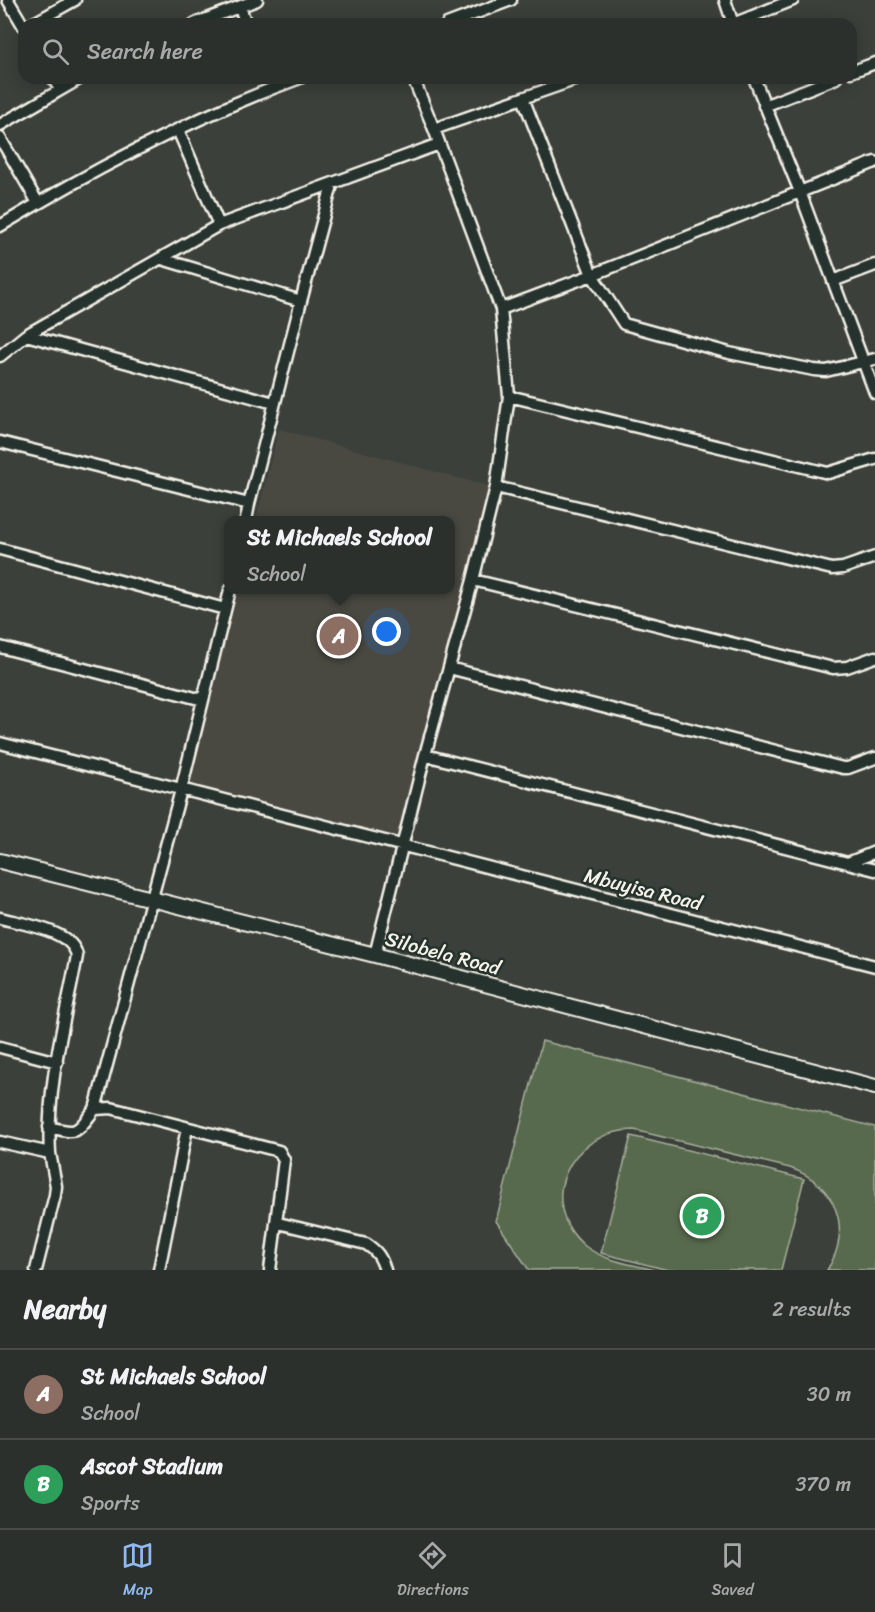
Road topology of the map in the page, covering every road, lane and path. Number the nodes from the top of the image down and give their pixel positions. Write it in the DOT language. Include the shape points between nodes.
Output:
graph roads {
  1 [pos="8,0"];
  2 [pos="75,0"];
  3 [pos="257,0"];
  4 [pos="512,0"];
  5 [pos="725,0"];
  6 [pos="793,0"];
  7 [pos="240,7"];
  8 [pos="19,18"];
  9 [pos="43,18"];
  10 [pos="210,18"];
  11 [pos="244,18"];
  12 [pos="463,18"];
  13 [pos="731,18"];
  14 [pos="748,18"];
  15 [pos="875,63"];
  16 [pos="857,70"];
  17 [pos="57,84"];
  18 [pos="70,84"];
  19 [pos="268,84"];
  20 [pos="415,84"];
  21 [pos="563,84"];
  22 [pos="756,84"];
  23 [pos="821,84"];
  24 [pos="60,89"];
  25 [pos="523,98"];
  26 [pos="764,106"];
  27 [pos="0,124"];
  28 [pos="434,129"];
  29 [pos="178,130"];
  30 [pos="0,138"];
  31 [pos="439,144"];
  32 [pos="875,162"];
  33 [pos="332,185"];
  34 [pos="800,192"];
  35 [pos="38,203"];
  36 [pos="219,225"];
  37 [pos="0,226"];
  38 [pos="162,259"];
  39 [pos="875,265"];
  40 [pos="592,275"];
  41 [pos="833,281"];
  42 [pos="302,301"];
  43 [pos="501,309"];
  44 [pos="26,335"];
  45 [pos="0,356"];
  46 [pos="875,359"];
  47 [pos="864,363"];
  48 [pos="875,393"];
  49 [pos="508,396"];
  50 [pos="274,403"];
  51 [pos="0,442"];
  52 [pos="875,459"];
  53 [pos="496,487"];
  54 [pos="249,504"];
  55 [pos="247,516"];
  56 [pos="0,549"];
  57 [pos="875,557"];
  58 [pos="473,580"];
  59 [pos="229,594"];
  60 [pos="225,609"];
  61 [pos="0,647"];
  62 [pos="875,657"];
  63 [pos="449,668"];
  64 [pos="203,700"];
  65 [pos="0,743"];
  66 [pos="425,755"];
  67 [pos="875,758"];
  68 [pos="181,790"];
  69 [pos="402,846"];
  70 [pos="875,852"];
  71 [pos="0,861"];
  72 [pos="848,863"];
  73 [pos="875,870"];
  74 [pos="151,899"];
  75 [pos="0,918"];
  76 [pos="375,955"];
  77 [pos="875,966"];
  78 [pos="0,1047"];
  79 [pos="57,1062"];
  80 [pos="875,1087"];
  81 [pos="95,1109"];
  82 [pos="49,1127"];
  83 [pos="187,1128"];
  84 [pos="0,1142"];
  85 [pos="50,1153"];
  86 [pos="278,1223"];
  87 [pos="36,1270"];
  88 [pos="159,1270"];
  89 [pos="270,1270"];
  90 [pos="385,1270"];
  1 -- 8 [label="street"];
  2 -- 9 [label="street"];
  3 -- 7 [label="street"];
  4 -- 12 [label="street"];
  5 -- 13 [label="street"];
  6 -- 14 [label="street"];
  7 -- 10 [label="street"];
  7 -- 11 [label="street"];
  15 -- 16 [label="street"];
  17 -- 24 [label="street"];
  18 -- 24 [label="street"];
  19 -- 29 [label="street"];
  20 -- 28 [label="street"];
  21 -- 25 [label="street"];
  22 -- 26 [label="street"];
  23 -- 26 [label="street"];
  24 -- 27 [label="street"];
  25 -- 28 [label="street"];
  25 -- 40 [label="street"];
  26 -- 34 [label="street"];
  28 -- 31 [label="street"];
  29 -- 35 [label="street"];
  29 -- 36 [label="street"];
  30 -- 35 [label="street"];
  31 -- 33 [label="street"];
  31 -- 43 [label="street"];
  32 -- 34 [label="street"];
  33 -- 36 [label="street"];
  33 -- 42 [label="street"];
  34 -- 40 [label="street"];
  34 -- 41 [label="street"];
  35 -- 37 [label="street"];
  36 -- 38 [label="street"];
  38 -- 42 [label="street"];
  38 -- 44 [label="street"];
  39 -- 41 [label="street"];
  40 -- 43 [label="street"];
  40 -- 47 [label="street" via="628,326 729,353 814,370"];
  41 -- 47 [label="street"];
  42 -- 50 [label="street"];
  43 -- 49 [label="street"];
  44 -- 45 [label="street"];
  44 -- 50 [label="street"];
  46 -- 47 [label="street"];
  47 -- 48 [label="street"];
  49 -- 52 [label="street" via="828,473"];
  49 -- 53 [label="street"];
  50 -- 54 [label="street"];
  51 -- 54 [label="street"];
  53 -- 57 [label="street" via="832,568"];
  53 -- 58 [label="street"];
  54 -- 55 [label="street"];
  56 -- 60 [label="street"];
  58 -- 62 [label="street" via="833,668 847,668"];
  58 -- 63 [label="street"];
  59 -- 60 [label="street"];
  60 -- 64 [label="street"];
  61 -- 64 [label="street"];
  63 -- 66 [label="street"];
  63 -- 67 [label="street" via="843,768"];
  64 -- 68 [label="street"];
  65 -- 68 [label="street, Mbuyisa Road"];
  66 -- 69 [label="street"];
  66 -- 72 [label="street"];
  68 -- 69 [label="street, Mbuyisa Road"];
  68 -- 74 [label="street"];
  69 -- 76 [label="street"];
  69 -- 77 [label="street, Mbuyisa Road"];
  70 -- 72 [label="street"];
  71 -- 74 [label="street, Silobela Road"];
  72 -- 73 [label="street"];
  74 -- 76 [label="street, Silobela Road"];
  74 -- 81 [label="street"];
  75 -- 79 [label="street" via="52,931 76,948"];
  76 -- 80 [label="street, Silobela Road"];
  78 -- 79 [label="street"];
  79 -- 82 [label="street"];
  81 -- 82 [label="street" via="80,1129 70,1132"];
  81 -- 83 [label="street" via="111,1108"];
  82 -- 85 [label="street"];
  83 -- 86 [label="street" via="279,1150 284,1160"];
  83 -- 88 [label="street"];
  84 -- 85 [label="street"];
  85 -- 87 [label="street" via="55,1195"];
  86 -- 89 [label="street"];
  86 -- 90 [label="street" via="366,1244 381,1257"];
}
